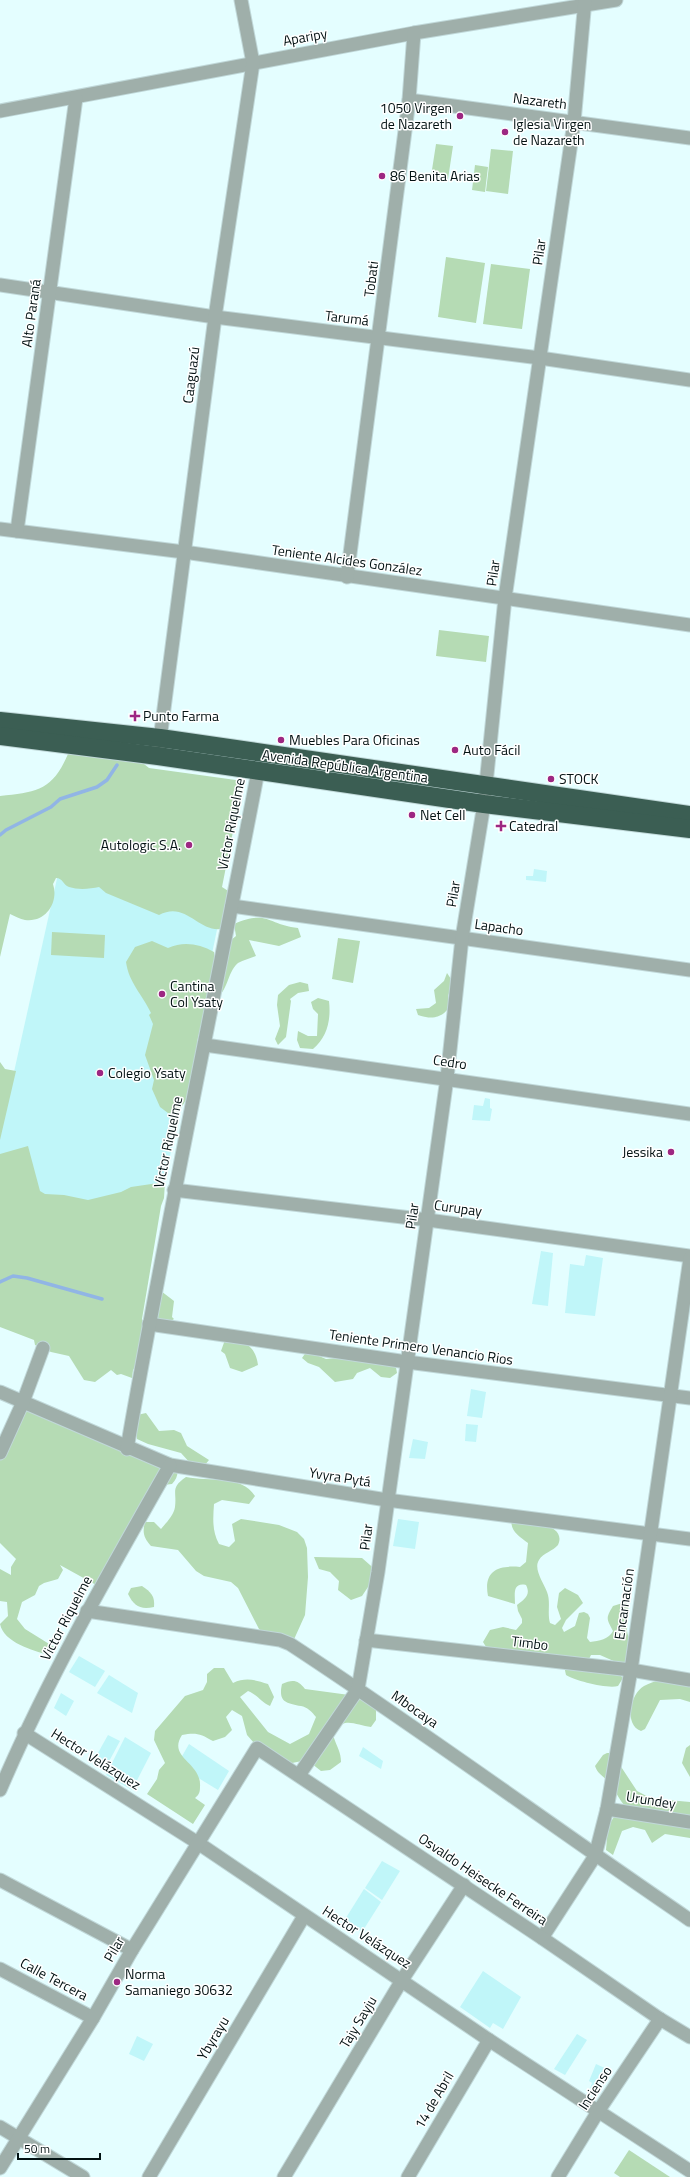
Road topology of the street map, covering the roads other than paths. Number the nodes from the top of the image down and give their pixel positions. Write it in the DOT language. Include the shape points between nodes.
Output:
graph roads {
  1 [pos="240,0"];
  2 [pos="616,0"];
  3 [pos="585,3"];
  4 [pos="414,33"];
  5 [pos="253,63"];
  6 [pos="76,98"];
  7 [pos="409,100"];
  8 [pos="0,111"];
  9 [pos="574,122"];
  10 [pos="690,138"];
  11 [pos="0,285"];
  12 [pos="50,292"];
  13 [pos="215,317"];
  14 [pos="379,338"];
  15 [pos="540,358"];
  16 [pos="690,380"];
  17 [pos="0,529"];
  18 [pos="17,531"];
  19 [pos="184,552"];
  20 [pos="348,577"];
  21 [pos="505,598"];
  22 [pos="690,625"];
  23 [pos="0,721"];
  24 [pos="0,736"];
  25 [pos="159,747"];
  26 [pos="258,771"];
  27 [pos="485,795"];
  28 [pos="690,815"];
  29 [pos="690,829"];
  30 [pos="232,906"];
  31 [pos="462,938"];
  32 [pos="690,970"];
  33 [pos="205,1044"];
  34 [pos="447,1078"];
  35 [pos="690,1114"];
  36 [pos="174,1190"];
  37 [pos="428,1220"];
  38 [pos="690,1257"];
  39 [pos="149,1324"];
  40 [pos="43,1348"];
  41 [pos="407,1362"];
  42 [pos="0,1392"];
  43 [pos="670,1395"];
  44 [pos="690,1398"];
  45 [pos="24,1402"];
  46 [pos="127,1449"];
  47 [pos="0,1453"];
  48 [pos="170,1465"];
  49 [pos="387,1500"];
  50 [pos="650,1533"];
  51 [pos="690,1539"];
  52 [pos="87,1611"];
  53 [pos="366,1640"];
  54 [pos="631,1670"];
  55 [pos="690,1680"];
  56 [pos="358,1688"];
  57 [pos="24,1733"];
  58 [pos="258,1748"];
  59 [pos="299,1775"];
  60 [pos="0,1790"];
  61 [pos="607,1809"];
  62 [pos="690,1822"];
  63 [pos="198,1843"];
  64 [pos="595,1856"];
  65 [pos="0,1880"];
  66 [pos="464,1885"];
  67 [pos="304,1916"];
  68 [pos="690,1920"];
  69 [pos="542,1938"];
  70 [pos="132,1950"];
  71 [pos="0,1969"];
  72 [pos="402,1980"];
  73 [pos="93,2018"];
  74 [pos="660,2019"];
  75 [pos="690,2037"];
  76 [pos="488,2040"];
  77 [pos="599,2110"];
  78 [pos="0,2127"];
  79 [pos="18,2137"];
  80 [pos="0,2168"];
  81 [pos="690,2171"];
  82 [pos="83,2177"];
  83 [pos="148,2177"];
  84 [pos="284,2177"];
  85 [pos="408,2177"];
  86 [pos="558,2177"];
  1 -- 5 [label="street, Caaguazú"];
  2 -- 3 [label="street, Aparipy"];
  3 -- 4 [label="street, Aparipy"];
  3 -- 9 [label="street, Pilar"];
  4 -- 5 [label="street, Aparipy"];
  4 -- 7 [label="street, Tobati"];
  5 -- 6 [label="street, Aparipy"];
  5 -- 13 [label="street, Caaguazú"];
  6 -- 8 [label="street, Aparipy"];
  6 -- 12 [label="street, Alto Paraná"];
  7 -- 9 [label="street, Nazareth"];
  7 -- 14 [label="street, Tobati"];
  9 -- 10 [label="street, Nazareth"];
  9 -- 15 [label="street, Pilar"];
  11 -- 12 [label="street, Tarumá"];
  12 -- 13 [label="street, Tarumá"];
  12 -- 18 [label="street, Alto Paraná"];
  13 -- 14 [label="street, Tarumá"];
  13 -- 19 [label="street, Caaguazú"];
  14 -- 15 [label="street, Tarumá"];
  14 -- 20 [label="street, Tobati"];
  15 -- 16 [label="street, Tarumá"];
  15 -- 21 [label="street, Pilar"];
  17 -- 18 [label="street, Teniente Alcides González"];
  18 -- 19 [label="street, Teniente Alcides González"];
  19 -- 20 [label="street, Teniente Alcides González"];
  19 -- 25 [label="street, Caaguazú"];
  20 -- 21 [label="street, Teniente Alcides González"];
  21 -- 22 [label="street, Teniente Alcides González"];
  21 -- 27 [label="street, Pilar"];
  23 -- 25 [label="highway, Avenida República Argentina"];
  24 -- 25 [label="highway, Avenida República Argentina"];
  25 -- 26 [label="highway, Avenida República Argentina"];
  25 -- 27 [label="highway, Avenida República Argentina"];
  26 -- 27 [label="highway, Avenida República Argentina"];
  26 -- 30 [label="street, Victor Riquelme"];
  27 -- 28 [label="highway, Avenida República Argentina"];
  27 -- 29 [label="highway, Avenida República Argentina"];
  27 -- 31 [label="street, Pilar"];
  30 -- 31 [label="street, Lapacho"];
  30 -- 33 [label="street, Victor Riquelme"];
  31 -- 32 [label="street, Lapacho"];
  31 -- 34 [label="street, Pilar"];
  33 -- 34 [label="street, Cedro"];
  33 -- 36 [label="street, Victor Riquelme"];
  34 -- 35 [label="street, Cedro"];
  34 -- 37 [label="street, Pilar"];
  36 -- 37 [label="street, Curupay"];
  36 -- 39 [label="street, Victor Riquelme"];
  37 -- 38 [label="street, Curupay"];
  37 -- 41 [label="street, Pilar"];
  38 -- 43 [label="street, Encarnación"];
  39 -- 41 [label="street, Teniente Primero Venancio Rios"];
  39 -- 46 [label="street, Victor Riquelme"];
  40 -- 45 [label="street"];
  41 -- 43 [label="street, Teniente Primero Venancio Rios"];
  41 -- 49 [label="street, Pilar"];
  42 -- 45 [label="street, Yvyra Pytá"];
  43 -- 44 [label="street, Teniente Primero Venancio Rios"];
  43 -- 50 [label="street, Encarnación"];
  45 -- 46 [label="street, Yvyra Pytá"];
  45 -- 47 [label="street"];
  46 -- 48 [label="street, Yvyra Pytá"];
  48 -- 49 [label="street, Yvyra Pytá"];
  48 -- 52 [label="street, Victor Riquelme"];
  49 -- 50 [label="street, Yvyra Pytá"];
  49 -- 53 [label="street, Pilar"];
  50 -- 51 [label="street, Yvyra Pytá"];
  50 -- 54 [label="street, Encarnación"];
  52 -- 56 [label="street, Mbocaya" via="280,1640"];
  52 -- 57 [label="street, Victor Riquelme"];
  53 -- 54 [label="street, Timbo"];
  53 -- 56 [label="street, Pilar"];
  54 -- 55 [label="street, Timbo"];
  54 -- 61 [label="street, Encarnación"];
  56 -- 59 [label="street, Pilar"];
  56 -- 64 [label="street, Mbocaya"];
  57 -- 60 [label="street, Victor Riquelme"];
  57 -- 63 [label="street, Hector Velázquez"];
  58 -- 59 [label="street, Osvaldo Heisecke Ferreira"];
  58 -- 63 [label="street, Pilar"];
  59 -- 66 [label="street, Osvaldo Heisecke Ferreira"];
  61 -- 62 [label="street, Urundey"];
  61 -- 64 [label="street, Encarnación"];
  63 -- 67 [label="street, Hector Velázquez"];
  63 -- 70 [label="street, Pilar"];
  64 -- 68 [label="street, Mbocaya"];
  64 -- 69 [label="street, Encarnación"];
  65 -- 70 [label="street"];
  66 -- 69 [label="street, Osvaldo Heisecke Ferreira"];
  66 -- 72 [label="street, Tajy Sayju"];
  67 -- 72 [label="street, Hector Velázquez"];
  67 -- 83 [label="street, Ybyrayu"];
  69 -- 74 [label="street, Osvaldo Heisecke Ferreira"];
  70 -- 73 [label="street, Pilar"];
  71 -- 73 [label="street, Calle Tercera"];
  72 -- 76 [label="street, Hector Velázquez"];
  72 -- 84 [label="street, Tajy Sayju"];
  73 -- 79 [label="street, Pilar"];
  74 -- 75 [label="street, Osvaldo Heisecke Ferreira"];
  74 -- 77 [label="street, Incienso"];
  76 -- 77 [label="street, Hector Velázquez"];
  76 -- 85 [label="street, 14 de Abril"];
  77 -- 81 [label="street, Hector Velázquez"];
  77 -- 86 [label="street, Incienso"];
  78 -- 79 [label="street"];
  79 -- 80 [label="street, Pilar"];
  79 -- 82 [label="street"];
}
